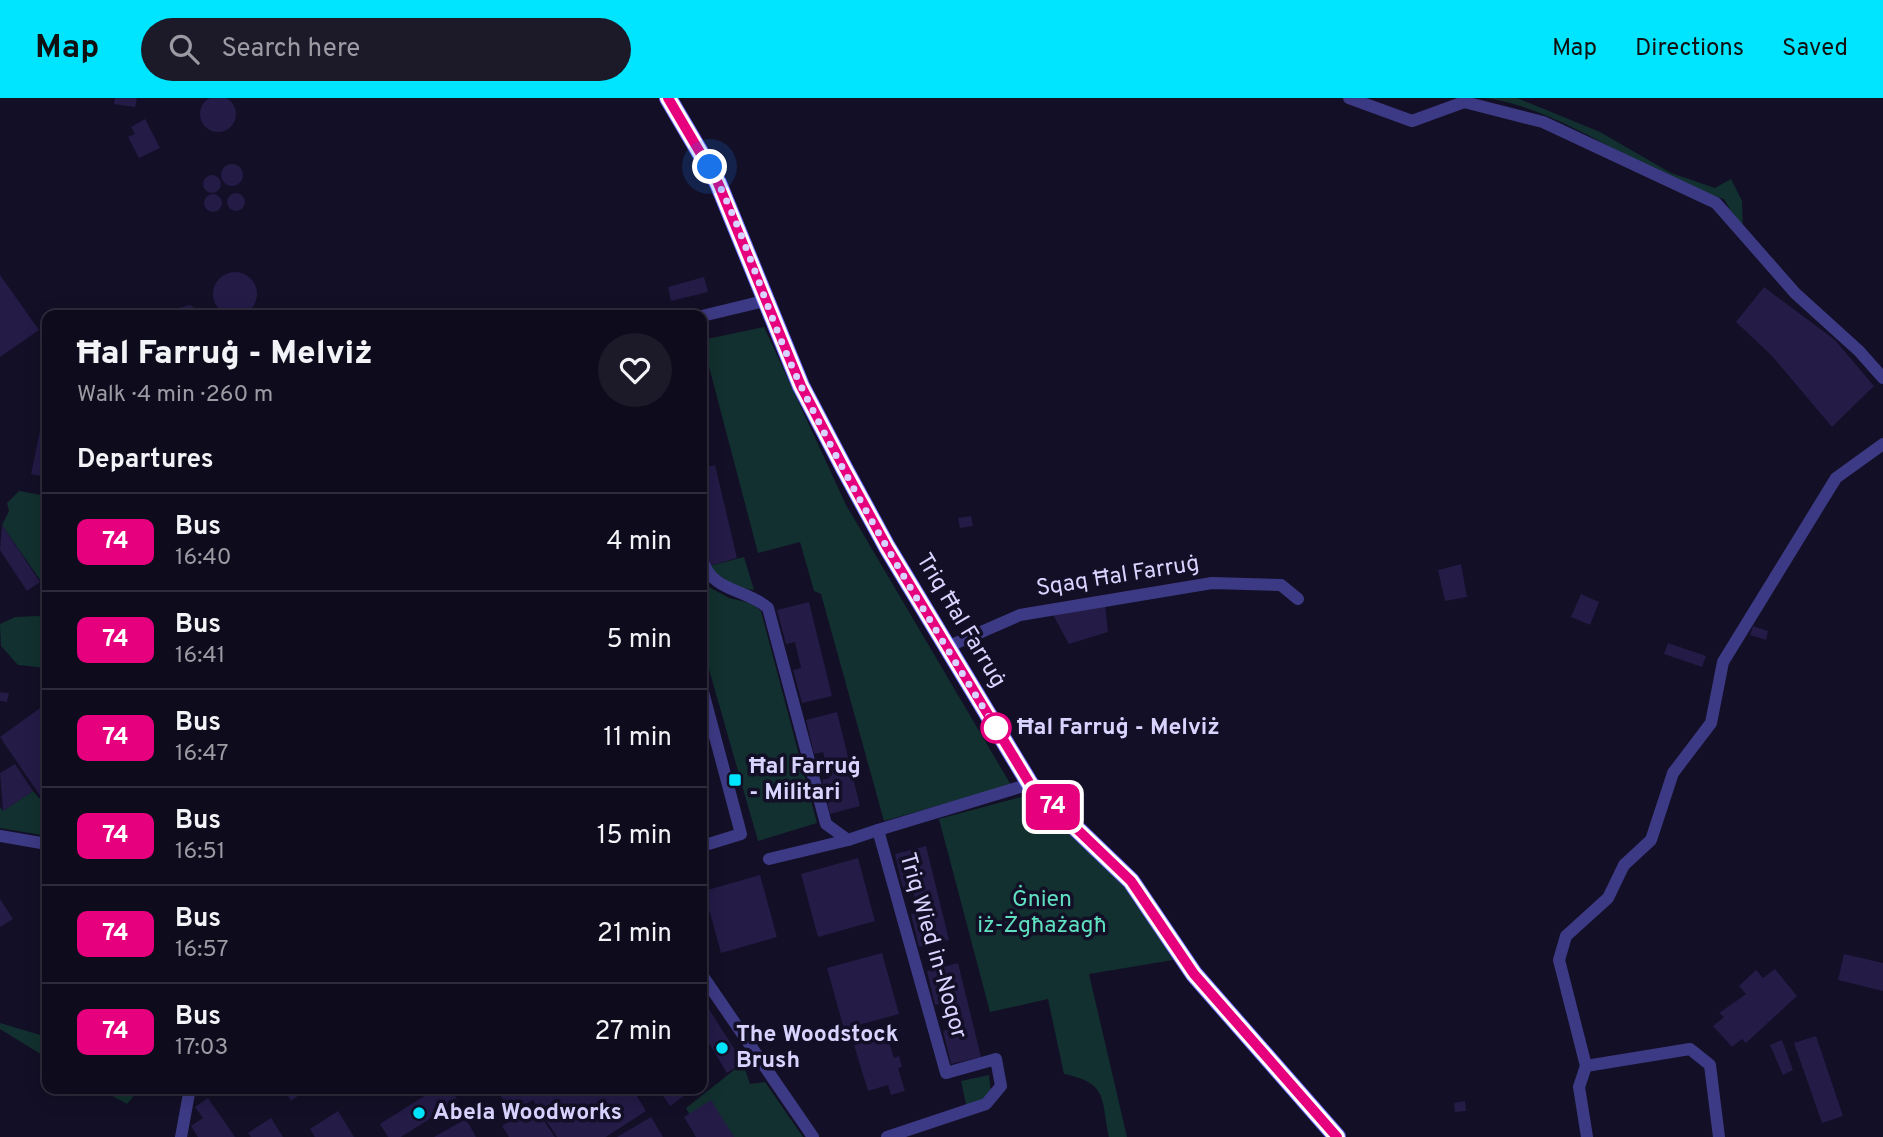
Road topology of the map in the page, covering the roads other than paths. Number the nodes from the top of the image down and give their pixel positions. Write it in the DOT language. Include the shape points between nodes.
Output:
graph roads {
  1 [pos="668,98"];
  2 [pos="1349,98"];
  3 [pos="768,300"];
  4 [pos="707,315"];
  5 [pos="1883,378"];
  6 [pos="1883,444"];
  7 [pos="707,567"];
  8 [pos="1298,599"];
  9 [pos="947,647"];
  10 [pos="707,708"];
  11 [pos="1030,784"];
  12 [pos="878,831"];
  13 [pos="0,836"];
  14 [pos="848,840"];
  15 [pos="42,843"];
  16 [pos="707,844"];
  17 [pos="769,859"];
  18 [pos="707,982"];
  19 [pos="1586,1066"];
  20 [pos="189,1094"];
  21 [pos="920,1131"];
  22 [pos="181,1137"];
  23 [pos="813,1137"];
  24 [pos="887,1137"];
  25 [pos="1337,1137"];
  26 [pos="1587,1137"];
  27 [pos="1719,1137"];
  1 -- 3 [label="main road, Triq Ħal Farruġ" via="718,183"];
  2 -- 5 [label="street" via="1412,121 1464,102 1542,122 1716,203 1794,293"];
  3 -- 4 [label="street"];
  3 -- 9 [label="main road, Triq Ħal Farruġ" via="801,386 887,547"];
  6 -- 19 [label="street" via="1836,478 1723,662 1711,723 1673,774 1651,840 1624,865 1608,898 1566,936 1559,960"];
  7 -- 14 [label="street" via="719,586 758,598 768,608 825,824"];
  8 -- 9 [label="street, Sqaq Ħal Farruġ" via="1281,584 1212,583 1020,615"];
  9 -- 11 [label="main road, Triq Ħal Farruġ"];
  10 -- 16 [label="street" via="741,834"];
  11 -- 12 [label="street, Triq Wied in-Noqor"];
  11 -- 25 [label="main road, Triq Ħal Farruġ" via="1131,881 1194,974"];
  12 -- 14 [label="street, Triq Wied in-Noqor"];
  12 -- 21 [label="street, Triq Wied in-Noqor" via="946,1073 996,1059 1001,1086 986,1104"];
  13 -- 15 [label="street"];
  14 -- 17 [label="street, Triq Wied in-Noqor"];
  18 -- 23 [label="street"];
  19 -- 26 [label="street" via="1579,1087"];
  19 -- 27 [label="street" via="1690,1049 1710,1065"];
  20 -- 22 [label="street"];
  21 -- 24 [label="street"];
}
